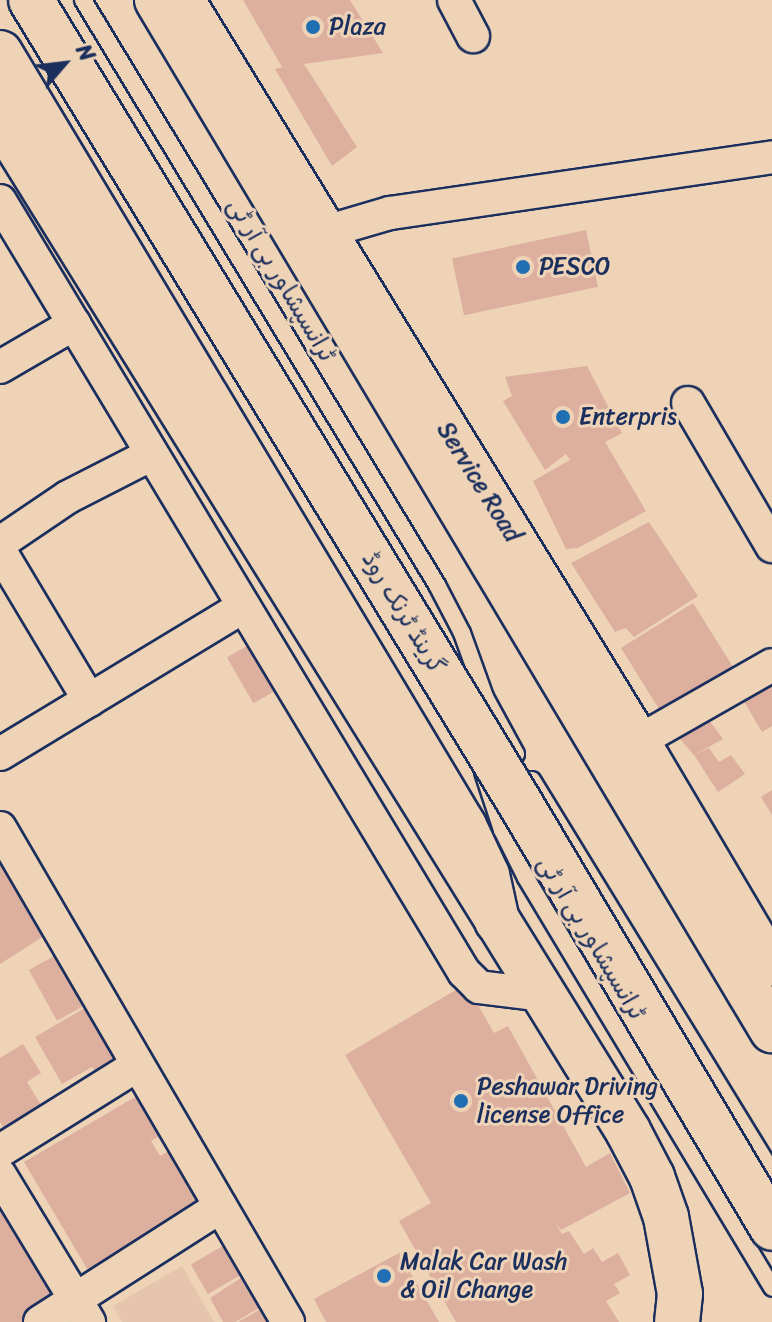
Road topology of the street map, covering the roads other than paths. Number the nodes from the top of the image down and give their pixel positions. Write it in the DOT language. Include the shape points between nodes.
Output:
graph roads {
  1 [pos="31,0"];
  2 [pos="157,0"];
  3 [pos="184,0"];
  4 [pos="454,0"];
  5 [pos="86,5"];
  6 [pos="473,36"];
  7 [pos="0,53"];
  8 [pos="0,118"];
  9 [pos="772,157"];
  10 [pos="0,201"];
  11 [pos="325,232"];
  12 [pos="74,324"];
  13 [pos="0,367"];
  14 [pos="688,403"];
  15 [pos="152,454"];
  16 [pos="0,543"];
  17 [pos="772,546"];
  18 [pos="0,551"];
  19 [pos="437,585"];
  20 [pos="244,606"];
  21 [pos="772,665"];
  22 [pos="89,700"];
  23 [pos="639,741"];
  24 [pos="0,754"];
  25 [pos="0,828"];
  26 [pos="497,921"];
  27 [pos="761,926"];
  28 [pos="772,966"];
  29 [pos="543,995"];
  30 [pos="772,1030"];
  31 [pos="136,1066"];
  32 [pos="0,1151"];
  33 [pos="772,1172"];
  34 [pos="0,1175"];
  35 [pos="220,1207"];
  36 [pos="772,1228"];
  37 [pos="772,1288"];
  38 [pos="82,1311"];
  39 [pos="40,1322"];
  40 [pos="288,1322"];
  41 [pos="677,1322"];
  1 -- 36 [label="main road, گرینڈ ٹرنک روڈ, bridge"];
  2 -- 30 [label="main road"];
  3 -- 11 [label="street, Service Road"];
  4 -- 6 [label="street"];
  5 -- 19 [label="lane, ٹرانسپشاور بی آر ٹی"];
  7 -- 26 [label="main road" via="464,826 487,875"];
  8 -- 26 [label="main road"];
  9 -- 11 [label="street" via="390,213"];
  10 -- 12 [label="street"];
  11 -- 23 [label="street, Service Road"];
  12 -- 13 [label="street"];
  12 -- 15 [label="street"];
  14 -- 17 [label="street"];
  15 -- 16 [label="street" via="68,497"];
  15 -- 20 [label="street"];
  18 -- 22 [label="street"];
  19 -- 33 [label="lane, ٹرانسپشاور بی آر ٹی" via="507,739"];
  19 -- 37 [label="lane, ٹرانسپشاور بی آر ٹی" via="475,699 481,760 502,830"];
  20 -- 22 [label="street"];
  20 -- 29 [label="street" via="464,972 479,987"];
  21 -- 23 [label="street"];
  22 -- 24 [label="street"];
  23 -- 27 [label="street, Service Road"];
  25 -- 31 [label="street"];
  26 -- 29 [label="main road"];
  27 -- 28 [label="street, Service Road"];
  29 -- 41 [label="main road" via="652,1177 675,1258"];
  31 -- 32 [label="street"];
  31 -- 35 [label="street"];
  34 -- 38 [label="street"];
  35 -- 38 [label="street"];
  35 -- 40 [label="street"];
  38 -- 39 [label="street"];
}
